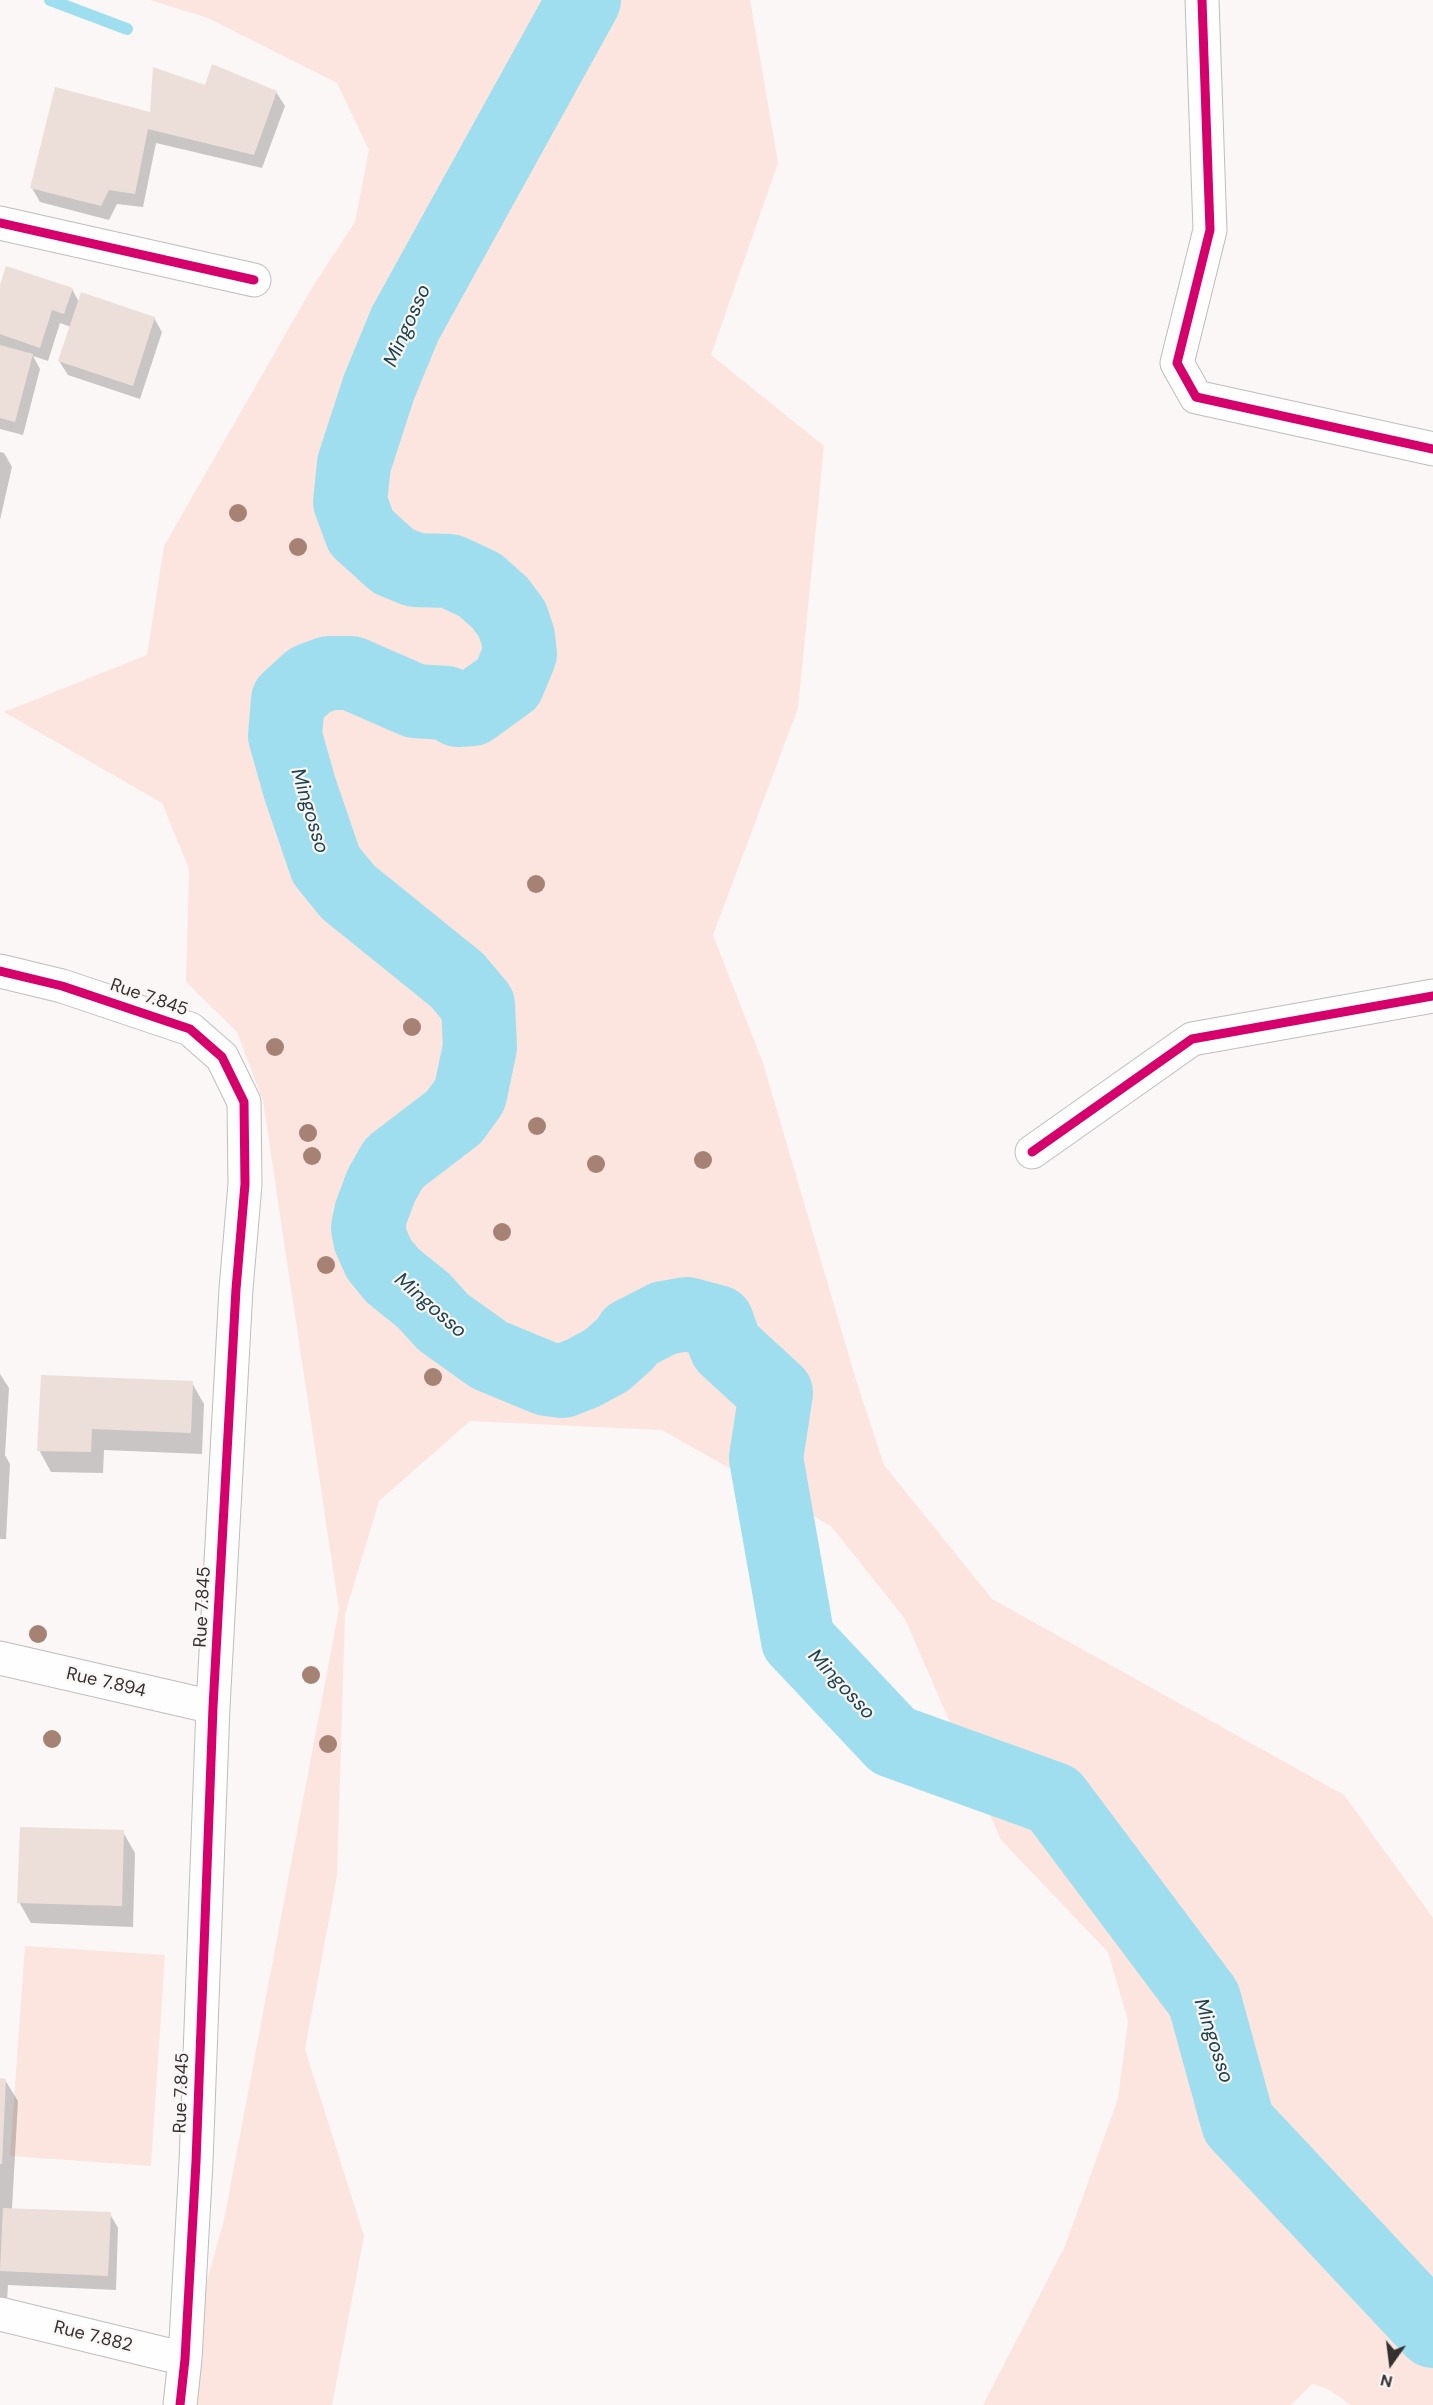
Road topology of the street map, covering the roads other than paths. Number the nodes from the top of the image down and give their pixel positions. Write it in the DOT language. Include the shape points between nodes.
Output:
graph roads {
  1 [pos="1202,0"];
  2 [pos="0,223"];
  3 [pos="254,280"];
  4 [pos="1433,449"];
  5 [pos="0,971"];
  6 [pos="1433,996"];
  7 [pos="1032,1152"];
  8 [pos="0,1658"];
  9 [pos="213,1707"];
  10 [pos="0,2314"];
  11 [pos="185,2359"];
  12 [pos="180,2405"];
  1 -- 4 [label="street" via="1210,230 1177,363 1196,397"];
  2 -- 3 [label="street"];
  5 -- 9 [label="street, Rue 7.845" via="62,986 190,1029 222,1057 244,1102 245,1184"];
  6 -- 7 [label="street" via="1192,1039"];
  8 -- 9 [label="street, Rue 7.894"];
  9 -- 11 [label="street, Rue 7.845"];
  10 -- 11 [label="street, Rue 7.882"];
  11 -- 12 [label="street, Rue 7.845"];
}
